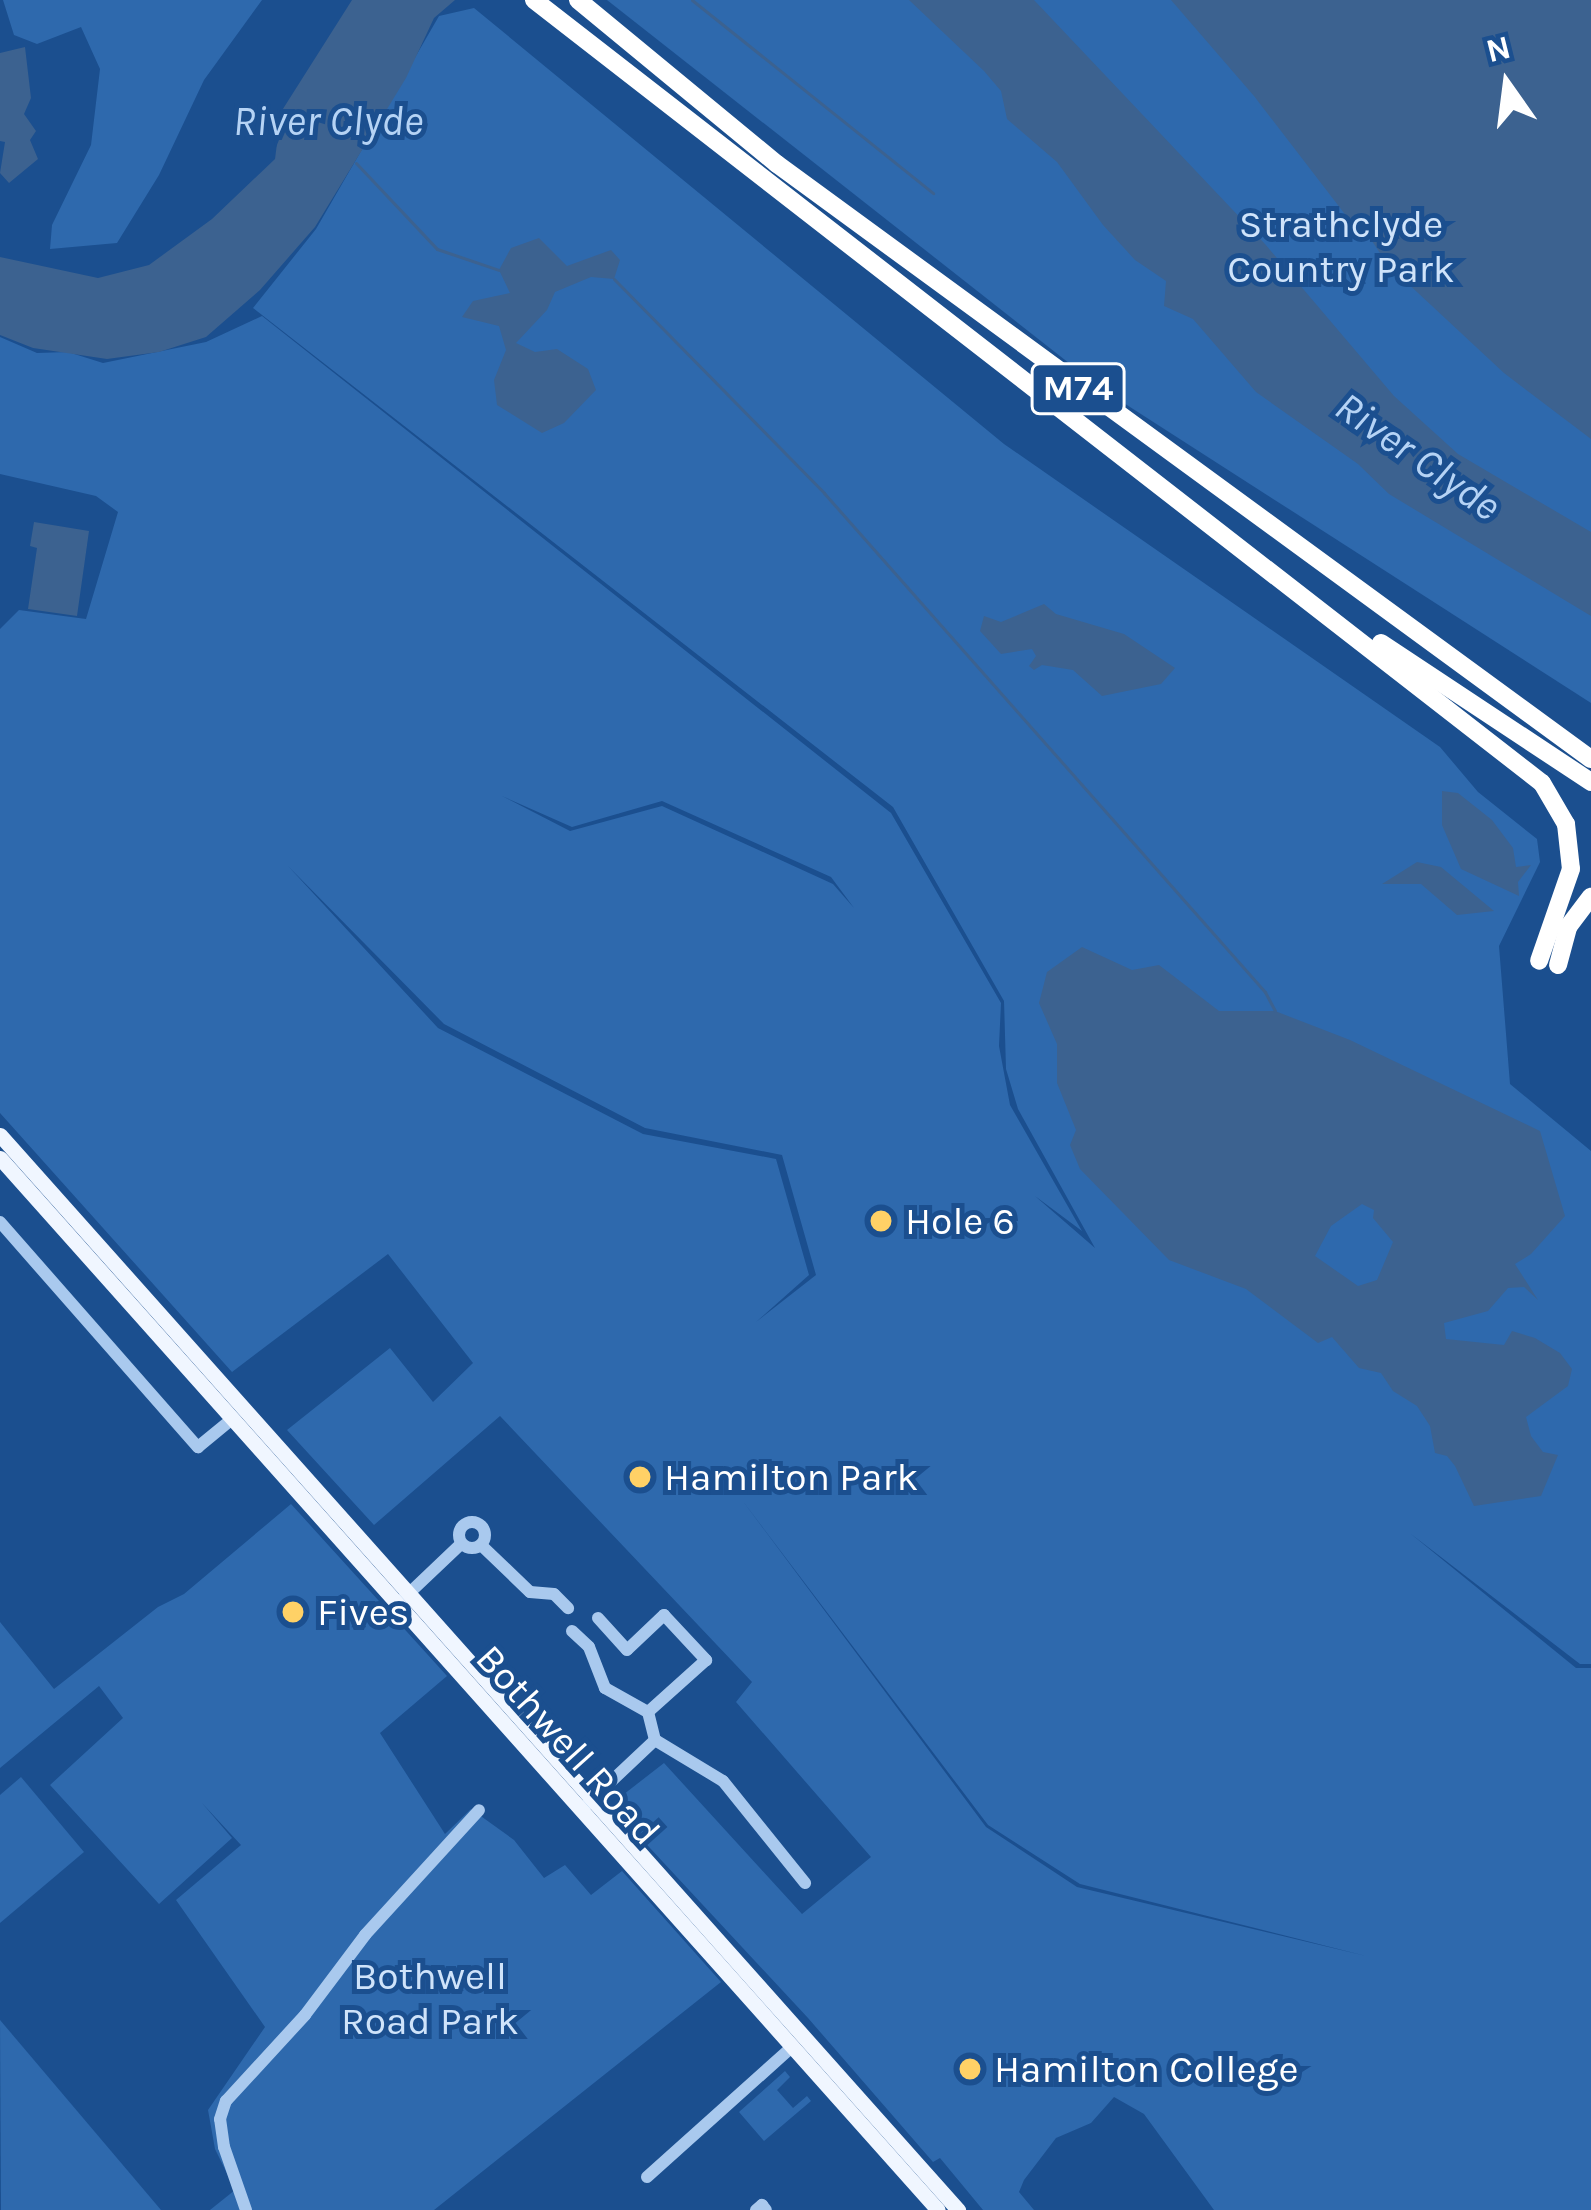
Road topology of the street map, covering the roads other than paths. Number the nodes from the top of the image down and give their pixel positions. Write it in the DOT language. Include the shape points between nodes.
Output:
graph roads {
  1 [pos="535,0"];
  2 [pos="578,0"];
  3 [pos="1271,571"];
  4 [pos="1591,759"];
  5 [pos="1591,782"];
  6 [pos="1591,897"];
  7 [pos="0,1135"];
  8 [pos="0,1158"];
  9 [pos="0,1222"];
  10 [pos="238,1413"];
  11 [pos="461,1544"];
  12 [pos="482,1545"];
  13 [pos="404,1599"];
  14 [pos="568,1608"];
  15 [pos="598,1618"];
  16 [pos="608,1630"];
  17 [pos="572,1631"];
  18 [pos="589,1647"];
  19 [pos="648,1712"];
  20 [pos="656,1740"];
  21 [pos="588,1804"];
  22 [pos="479,1810"];
  23 [pos="805,1883"];
  24 [pos="798,2042"];
  25 [pos="647,2176"];
  26 [pos="947,2208"];
  27 [pos="246,2210"];
  28 [pos="756,2210"];
  29 [pos="766,2210"];
  1 -- 3 [label="highway, M74"];
  2 -- 4 [label="highway, M74" via="777,164"];
  3 -- 5 [label="highway, M74"];
  3 -- 6 [label="highway" via="1555,800 1567,824 1571,868 1548,963"];
  7 -- 10 [label="main road, Bothwell Road"];
  8 -- 10 [label="main road, Bothwell Road"];
  9 -- 10 [label="street" via="198,1447"];
  10 -- 13 [label="main road, Bothwell Road"];
  11 -- 12 [label="street"];
  11 -- 12 [label="street" via="460,1528 472,1522 485,1532"];
  11 -- 13 [label="street"];
  12 -- 14 [label="street" via="530,1592 554,1594"];
  13 -- 21 [label="main road, Bothwell Road"];
  15 -- 16 [label="street"];
  16 -- 18 [label="street"];
  16 -- 19 [label="street" via="627,1650 664,1615 706,1660"];
  17 -- 18 [label="street"];
  18 -- 19 [label="street" via="605,1688"];
  19 -- 20 [label="street"];
  20 -- 21 [label="street"];
  20 -- 23 [label="street" via="723,1781"];
  21 -- 24 [label="main road, Bothwell Road"];
  22 -- 27 [label="street" via="226,2101 224,2146"];
  24 -- 25 [label="street"];
  24 -- 26 [label="main road, Bothwell Road"];
  28 -- 29 [label="street"];
}
